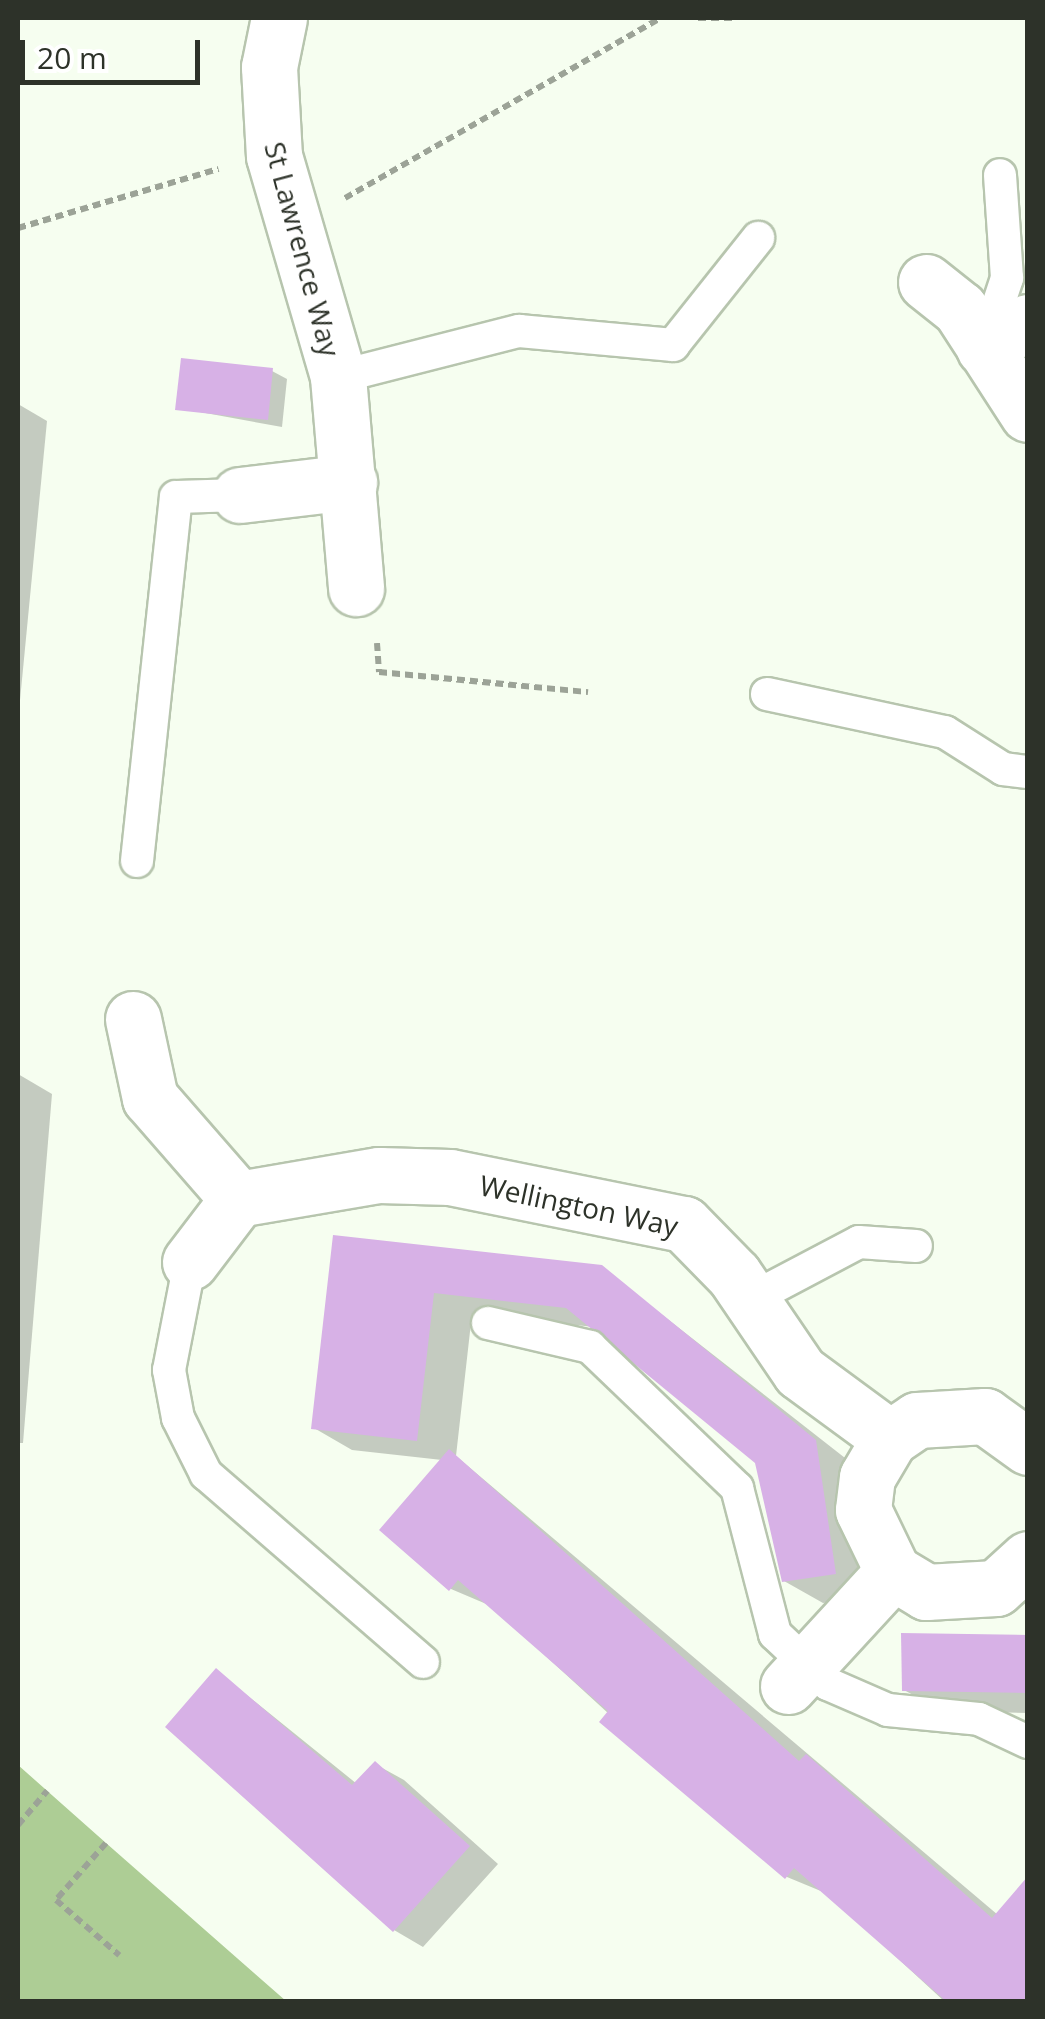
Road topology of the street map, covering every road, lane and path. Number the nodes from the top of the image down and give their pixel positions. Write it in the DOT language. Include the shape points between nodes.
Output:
graph roads {
  1 [pos="279,18"];
  2 [pos="660,18"];
  3 [pos="698,18"];
  4 [pos="735,18"];
  5 [pos="274,156"];
  6 [pos="1000,175"];
  7 [pos="291,215"];
  8 [pos="18,228"];
  9 [pos="758,238"];
  10 [pos="926,282"];
  11 [pos="1006,335"];
  12 [pos="338,378"];
  13 [pos="1024,401"];
  14 [pos="349,482"];
  15 [pos="240,495"];
  16 [pos="356,588"];
  17 [pos="588,692"];
  18 [pos="766,694"];
  19 [pos="1028,772"];
  20 [pos="137,860"];
  21 [pos="133,1019"];
  22 [pos="238,1199"];
  23 [pos="916,1246"];
  24 [pos="190,1262"];
  25 [pos="749,1300"];
  26 [pos="488,1323"];
  27 [pos="1025,1436"];
  28 [pos="890,1438"];
  29 [pos="1025,1568"];
  30 [pos="893,1572"];
  31 [pos="423,1662"];
  32 [pos="796,1676"];
  33 [pos="1028,1742"];
  34 [pos="48,1791"];
  35 [pos="18,1826"];
  36 [pos="106,1842"];
  37 [pos="119,1956"];
  1 -- 5 [label="street, St Lawrence Way" via="269,67"];
  2 -- 7 [label="path" via="344,198"];
  3 -- 4 [label="path"];
  5 -- 7 [label="street, St Lawrence Way"];
  5 -- 8 [label="path"];
  6 -- 11 [label="lane"];
  7 -- 12 [label="street, St Lawrence Way"];
  9 -- 12 [label="lane" via="673,345 519,331"];
  10 -- 11 [label="street"];
  11 -- 13 [label="street"];
  12 -- 14 [label="street, St Lawrence Way"];
  14 -- 15 [label="street"];
  14 -- 16 [label="street, St Lawrence Way"];
  15 -- 20 [label="lane" via="176,497"];
  16 -- 17 [label="path" via="375,612 379,672"];
  18 -- 19 [label="lane" via="945,732 1003,769"];
  21 -- 22 [label="street" via="150,1098"];
  22 -- 24 [label="street"];
  22 -- 25 [label="street, Wellington Way" via="380,1175 450,1178 608,1207 684,1224"];
  23 -- 25 [label="lane" via="859,1242"];
  24 -- 31 [label="lane" via="169,1370 197,1459"];
  25 -- 28 [label="street, Wellington Way" via="800,1372"];
  26 -- 32 [label="lane" via="590,1348 737,1488 759,1592"];
  27 -- 28 [label="street" via="953,1411"];
  28 -- 30 [label="street" via="867,1478 864,1510"];
  29 -- 30 [label="street" via="996,1588 958,1596 926,1592"];
  30 -- 32 [label="street"];
  32 -- 33 [label="lane" via="888,1710 979,1718"];
  34 -- 35 [label="path"];
  36 -- 37 [label="path" via="56,1900"];
}
